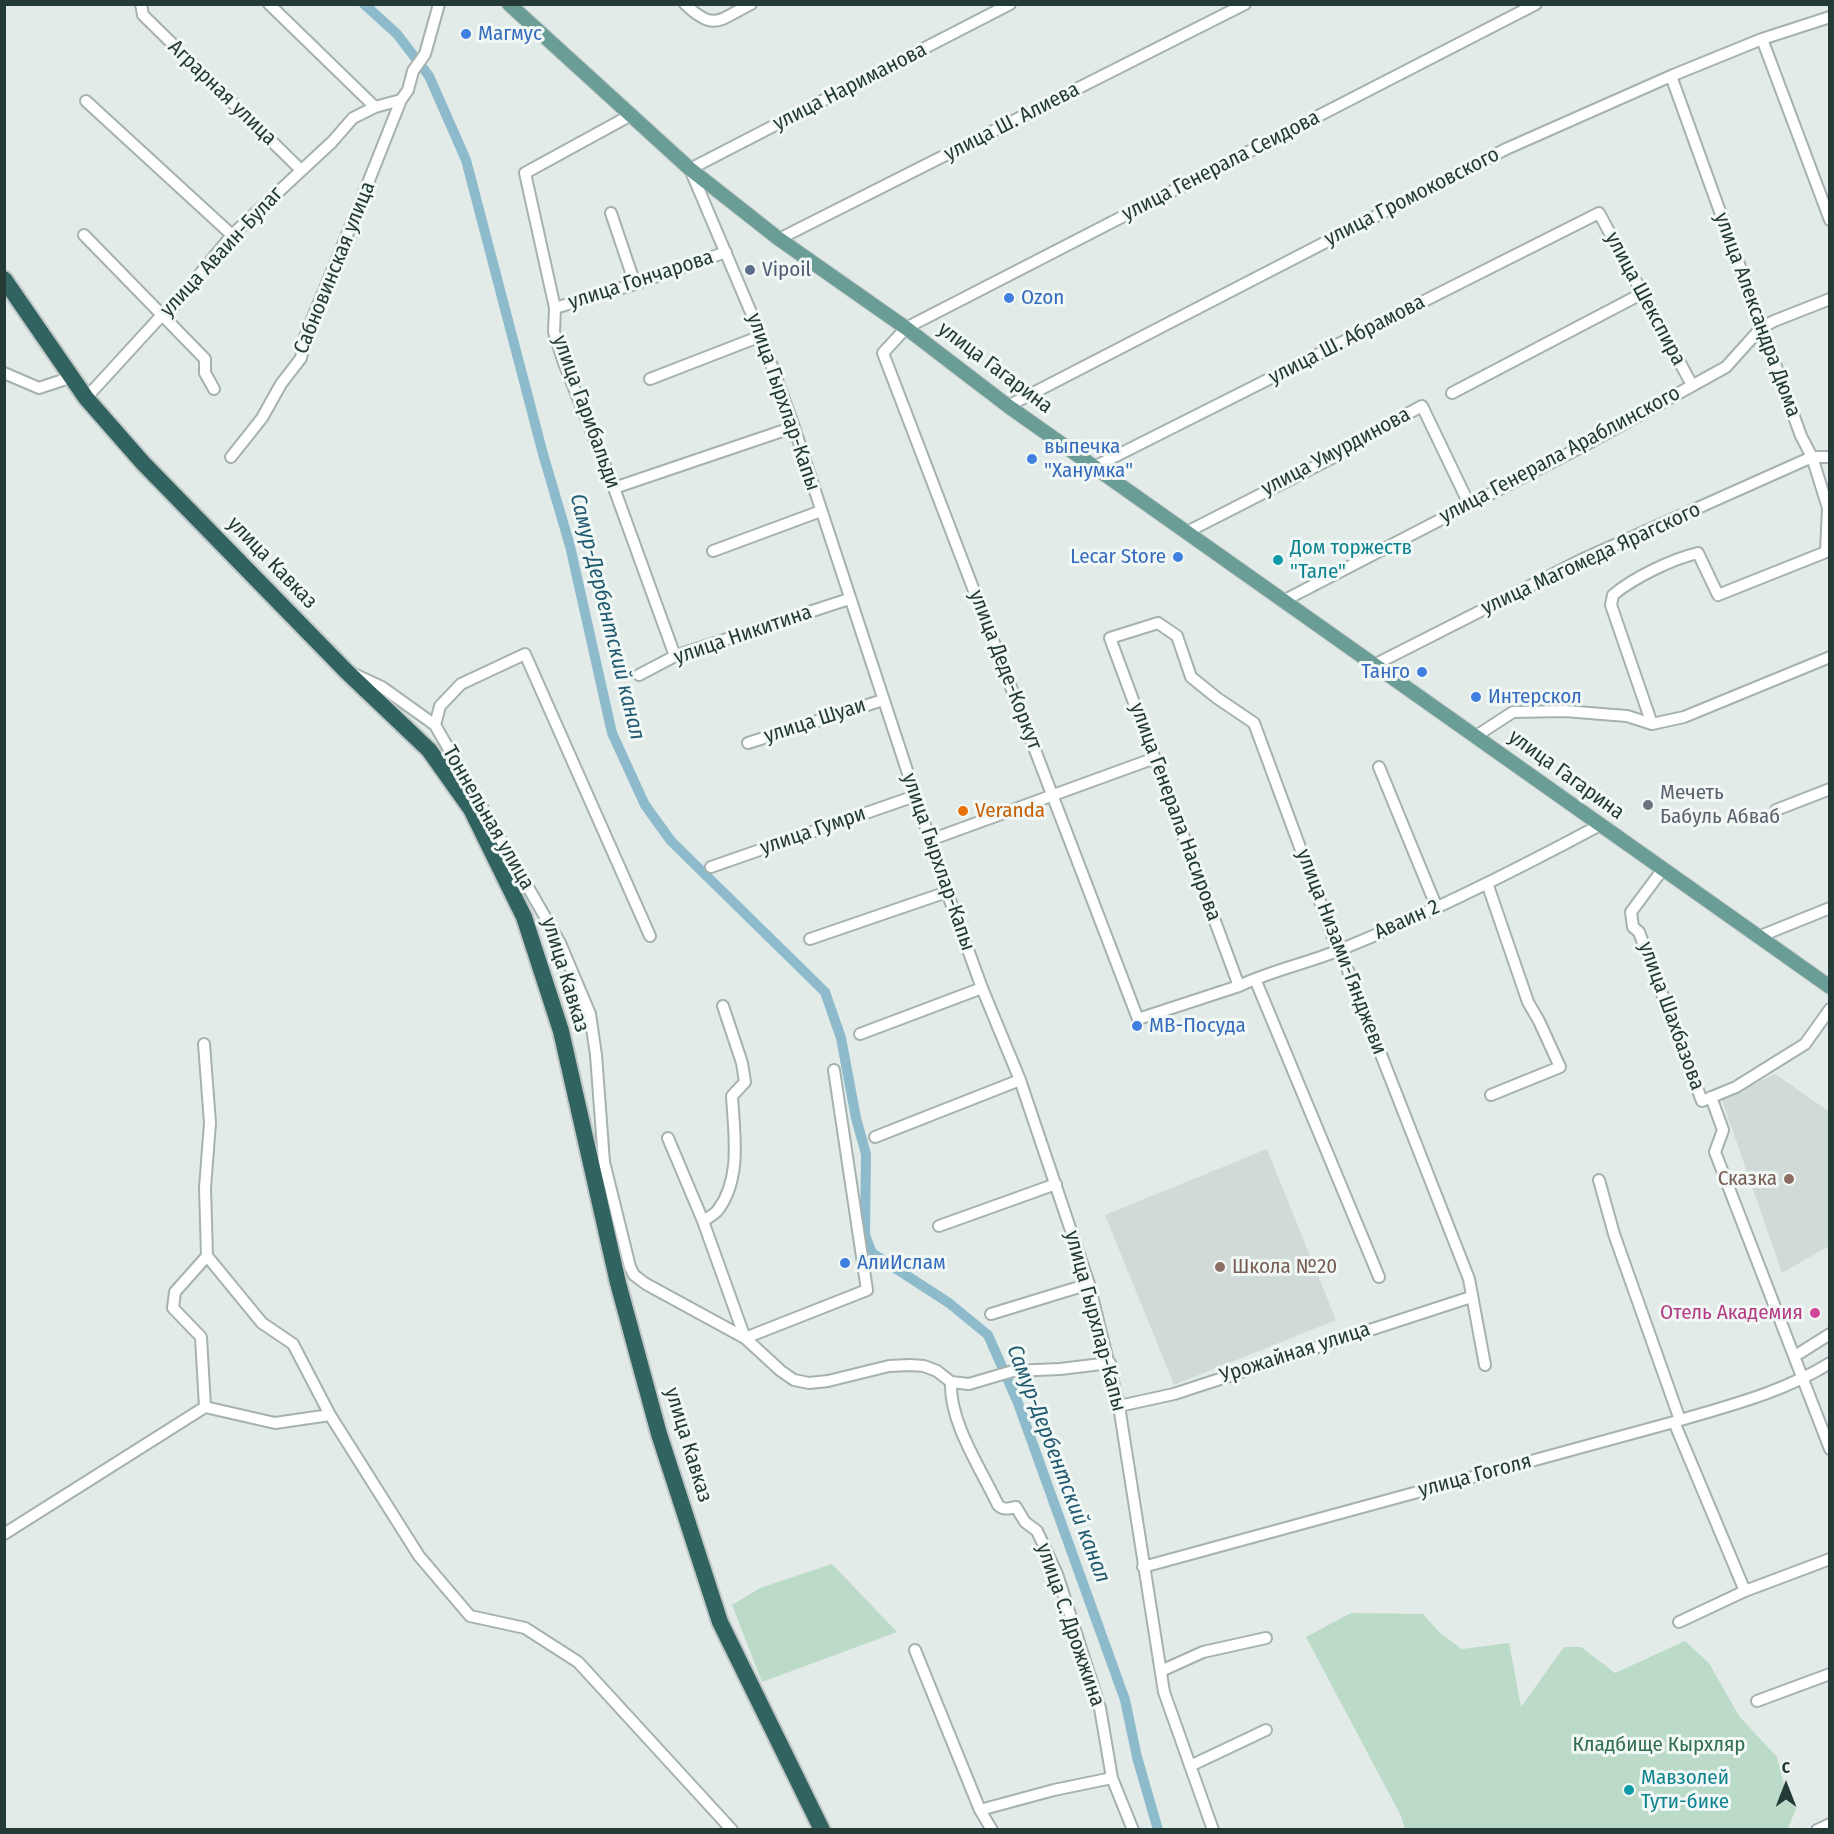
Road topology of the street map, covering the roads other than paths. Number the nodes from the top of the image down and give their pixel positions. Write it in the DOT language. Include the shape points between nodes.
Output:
graph roads {
  1 [pos="269,4"];
  2 [pos="439,4"];
  3 [pos="510,4"];
  4 [pos="685,4"];
  5 [pos="751,4"];
  6 [pos="1010,4"];
  7 [pos="1245,4"];
  8 [pos="1536,4"];
  9 [pos="142,10"];
  10 [pos="1830,17"];
  11 [pos="1762,39"];
  12 [pos="1671,76"];
  13 [pos="86,100"];
  14 [pos="401,100"];
  15 [pos="375,107"];
  16 [pos="631,115"];
  17 [pos="690,169"];
  18 [pos="301,170"];
  19 [pos="611,213"];
  20 [pos="1599,213"];
  21 [pos="1830,220"];
  22 [pos="84,235"];
  23 [pos="232,235"];
  24 [pos="779,239"];
  25 [pos="726,252"];
  26 [pos="4,279"];
  27 [pos="635,284"];
  28 [pos="1641,294"];
  29 [pos="1830,300"];
  30 [pos="555,308"];
  31 [pos="162,315"];
  32 [pos="906,328"];
  33 [pos="1761,328"];
  34 [pos="761,336"];
  35 [pos="4,373"];
  36 [pos="72,377"];
  37 [pos="650,379"];
  38 [pos="1692,385"];
  39 [pos="214,389"];
  40 [pos="1452,393"];
  41 [pos="86,398"];
  42 [pos="1008,406"];
  43 [pos="794,427"];
  44 [pos="1830,457"];
  45 [pos="231,458"];
  46 [pos="1812,458"];
  47 [pos="1096,466"];
  48 [pos="614,488"];
  49 [pos="1469,504"];
  50 [pos="821,511"];
  51 [pos="1187,532"];
  52 [pos="713,551"];
  53 [pos="1828,552"];
  54 [pos="849,599"];
  55 [pos="1282,601"];
  56 [pos="1110,638"];
  57 [pos="675,656"];
  58 [pos="1830,657"];
  59 [pos="1374,665"];
  60 [pos="346,671"];
  61 [pos="639,675"];
  62 [pos="883,700"];
  63 [pos="1652,724"];
  64 [pos="435,725"];
  65 [pos="1476,736"];
  66 [pos="748,743"];
  67 [pos="1155,758"];
  68 [pos="1379,767"];
  69 [pos="1830,789"];
  70 [pos="1053,795"];
  71 [pos="915,796"];
  72 [pos="1776,810"];
  73 [pos="1600,825"];
  74 [pos="930,840"];
  75 [pos="711,867"];
  76 [pos="1663,869"];
  77 [pos="1487,883"];
  78 [pos="947,892"];
  79 [pos="1437,908"];
  80 [pos="1830,908"];
  81 [pos="650,936"];
  82 [pos="1758,937"];
  83 [pos="810,939"];
  84 [pos="1340,950"];
  85 [pos="1254,979"];
  86 [pos="1239,986"];
  87 [pos="1830,987"];
  88 [pos="982,988"];
  89 [pos="723,1006"];
  90 [pos="1830,1009"];
  91 [pos="1138,1019"];
  92 [pos="860,1034"];
  93 [pos="204,1044"];
  94 [pos="834,1070"];
  95 [pos="1020,1080"];
  96 [pos="1491,1095"];
  97 [pos="1706,1099"];
  98 [pos="875,1137"];
  99 [pos="668,1138"];
  100 [pos="1599,1180"];
  101 [pos="1056,1184"];
  102 [pos="704,1221"];
  103 [pos="939,1226"];
  104 [pos="207,1256"];
  105 [pos="1379,1277"];
  106 [pos="618,1283"];
  107 [pos="646,1284"];
  108 [pos="1089,1284"];
  109 [pos="1471,1297"];
  110 [pos="991,1314"];
  111 [pos="1830,1334"];
  112 [pos="745,1338"];
  113 [pos="1795,1356"];
  114 [pos="1110,1363"];
  115 [pos="1830,1363"];
  116 [pos="1485,1365"];
  117 [pos="1804,1379"];
  118 [pos="951,1382"];
  119 [pos="1119,1406"];
  120 [pos="205,1407"];
  121 [pos="330,1414"];
  122 [pos="1677,1421"];
  123 [pos="1830,1449"];
  124 [pos="4,1534"];
  125 [pos="1830,1559"];
  126 [pos="1143,1567"];
  127 [pos="1745,1590"];
  128 [pos="1679,1622"];
  129 [pos="1266,1638"];
  130 [pos="915,1650"];
  131 [pos="1161,1671"];
  132 [pos="1830,1674"];
  133 [pos="1757,1701"];
  134 [pos="1266,1730"];
  135 [pos="1190,1766"];
  136 [pos="1112,1778"];
  137 [pos="980,1810"];
  138 [pos="1830,1824"];
  139 [pos="732,1830"];
  140 [pos="822,1830"];
  141 [pos="992,1830"];
  142 [pos="1133,1830"];
  143 [pos="1213,1830"];
  144 [pos="1817,1830"];
  1 -- 15 [label="street"];
  2 -- 14 [label="street" via="425,54"];
  3 -- 16 [label="main road, улица Гагарина"];
  4 -- 5 [label="street" via="706,21 717,21"];
  6 -- 17 [label="street, улица Нариманова"];
  7 -- 24 [label="street, улица Ш. Алиева"];
  8 -- 32 [label="street, улица Генерала Сеидова"];
  9 -- 18 [label="street, Аграрная улица"];
  10 -- 11 [label="street, улица Громоковского"];
  11 -- 12 [label="street, улица Громоковского"];
  11 -- 21 [label="street"];
  12 -- 33 [label="street, улица Александра Дюма"];
  12 -- 42 [label="street, улица Громоковского" via="1506,149"];
  13 -- 23 [label="street"];
  14 -- 15 [label="street, улица Аваин-Булаг"];
  14 -- 45 [label="street, Сабновинская улица" via="304,337 301,358"];
  15 -- 18 [label="street, улица Аваин-Булаг" via="353,118"];
  16 -- 17 [label="main road, улица Гагарина"];
  16 -- 30 [label="street, улица Гарибальди" via="525,173"];
  17 -- 24 [label="main road, улица Гагарина"];
  17 -- 25 [label="street, улица Гырхлар-Капы"];
  18 -- 23 [label="street, улица Аваин-Булаг"];
  19 -- 27 [label="street"];
  20 -- 28 [label="street, улица Шекспира"];
  20 -- 47 [label="street, улица Ш. Абрамова"];
  22 -- 31 [label="street"];
  23 -- 31 [label="street, улица Аваин-Булаг" via="168,313"];
  24 -- 32 [label="main road, улица Гагарина"];
  25 -- 27 [label="street, улица Гончарова"];
  25 -- 34 [label="street, улица Гырхлар-Капы"];
  26 -- 36 [label="highway, улица Кавказ"];
  27 -- 30 [label="street, улица Гончарова"];
  28 -- 38 [label="street, улица Шекспира"];
  28 -- 40 [label="street"];
  29 -- 33 [label="street, улица Генерала Араблинского"];
  30 -- 48 [label="street, улица Гарибальди" via="554,332 564,363"];
  31 -- 39 [label="street" via="205,359 205,372"];
  31 -- 41 [label="street, улица Аваин-Булаг"];
  32 -- 42 [label="main road, улица Гагарина"];
  32 -- 70 [label="street, улица Деде-Коркут" via="883,353"];
  33 -- 38 [label="street, улица Генерала Араблинского" via="1726,366"];
  33 -- 46 [label="street, улица Александра Дюма"];
  34 -- 37 [label="street"];
  34 -- 43 [label="street, улица Гырхлар-Капы"];
  35 -- 36 [label="street" via="39,388"];
  36 -- 41 [label="highway, улица Кавказ"];
  38 -- 49 [label="street, улица Генерала Араблинского"];
  41 -- 60 [label="highway, улица Кавказ" via="143,463"];
  42 -- 47 [label="main road, улица Гагарина"];
  43 -- 48 [label="street"];
  43 -- 50 [label="street, улица Гырхлар-Капы"];
  44 -- 46 [label="street"];
  46 -- 53 [label="street, улица Александра Дюма" via="1828,508"];
  46 -- 59 [label="street, улица Магомеда Ярагского" via="1581,560"];
  47 -- 51 [label="main road, улица Гагарина"];
  48 -- 57 [label="street, улица Гарибальди"];
  49 -- 51 [label="street, улица Умурдинова" via="1422,406 1332,458"];
  49 -- 55 [label="street, улица Генерала Араблинского"];
  50 -- 52 [label="street"];
  50 -- 54 [label="street, улица Гырхлар-Капы"];
  51 -- 55 [label="main road, улица Гагарина"];
  53 -- 63 [label="street" via="1718,595 1698,553 1613,595 1611,605"];
  54 -- 57 [label="street, улица Никитина"];
  54 -- 62 [label="street, улица Гырхлар-Капы"];
  55 -- 59 [label="main road, улица Гагарина"];
  56 -- 67 [label="street, улица Генерала Насирова"];
  56 -- 84 [label="street, улица Низами-Гянджеви" via="1158,622 1177,636 1191,676 1254,723"];
  57 -- 61 [label="street, улица Никитина"];
  58 -- 63 [label="street" via="1684,717"];
  59 -- 65 [label="main road, улица Гагарина"];
  60 -- 64 [label="street" via="382,687"];
  60 -- 106 [label="highway, улица Кавказ" via="429,750 471,809 524,917 561,1031"];
  62 -- 66 [label="street, улица Шуаи"];
  62 -- 71 [label="street, улица Гырхлар-Капы"];
  63 -- 65 [label="street" via="1627,716 1513,712"];
  64 -- 81 [label="street, Тоннельная улица" via="440,706 461,684 525,654"];
  64 -- 107 [label="street, Тоннельная улица" via="560,943 590,1014 604,1162 630,1267"];
  65 -- 73 [label="main road, улица Гагарина"];
  67 -- 70 [label="street"];
  67 -- 86 [label="street, улица Генерала Насирова"];
  68 -- 79 [label="street"];
  69 -- 72 [label="street"];
  70 -- 74 [label="street"];
  70 -- 91 [label="street, улица Деде-Коркут"];
  71 -- 74 [label="street, улица Гырхлар-Капы"];
  71 -- 75 [label="street, улица Гумри"];
  73 -- 76 [label="main road, улица Гагарина"];
  73 -- 77 [label="street, Аваин 2"];
  74 -- 78 [label="street, улица Гырхлар-Капы"];
  76 -- 82 [label="main road, улица Гагарина"];
  76 -- 97 [label="street, улица Шахбазова" via="1631,912 1633,927 1639,932"];
  77 -- 79 [label="street, Аваин 2"];
  77 -- 96 [label="street" via="1528,1002 1560,1067"];
  78 -- 83 [label="street"];
  78 -- 88 [label="street, улица Гырхлар-Капы"];
  79 -- 84 [label="street, Аваин 2"];
  80 -- 82 [label="street"];
  82 -- 87 [label="main road, улица Гагарина"];
  84 -- 85 [label="street, Аваин 2"];
  84 -- 109 [label="street, улица Низами-Гянджеви" via="1469,1279"];
  85 -- 86 [label="street, Аваин 2"];
  85 -- 105 [label="street"];
  86 -- 91 [label="street, Аваин 2"];
  88 -- 92 [label="street"];
  88 -- 95 [label="street, улица Гырхлар-Капы"];
  89 -- 102 [label="street" via="745,1082 732,1096 735,1148 731,1182 718,1211"];
  90 -- 97 [label="street" via="1804,1044 1736,1087"];
  93 -- 104 [label="street" via="210,1123"];
  94 -- 112 [label="street" via="867,1290"];
  95 -- 98 [label="street"];
  95 -- 101 [label="street, улица Гырхлар-Капы"];
  97 -- 113 [label="street, улица Шахбазова" via="1723,1130 1715,1152"];
  99 -- 102 [label="street"];
  100 -- 122 [label="street"];
  101 -- 103 [label="street"];
  101 -- 108 [label="street, улица Гырхлар-Капы"];
  102 -- 112 [label="street"];
  104 -- 120 [label="street" via="175,1292 173,1308 201,1337"];
  104 -- 121 [label="street" via="262,1323 293,1344"];
  106 -- 107 [label="street"];
  106 -- 140 [label="highway, улица Кавказ" via="659,1434 720,1622"];
  107 -- 112 [label="street, Тоннельная улица"];
  108 -- 110 [label="street"];
  108 -- 114 [label="street, улица Гырхлар-Капы"];
  109 -- 116 [label="street, улица Низами-Гянджеви"];
  109 -- 119 [label="street, Урожайная улица" via="1174,1394"];
  111 -- 113 [label="street"];
  112 -- 118 [label="street" via="781,1371 808,1383 910,1365 924,1366"];
  113 -- 117 [label="street, улица Шахбазова"];
  114 -- 118 [label="street" via="1013,1371 969,1384"];
  114 -- 119 [label="street, улица Гырхлар-Капы"];
  115 -- 117 [label="street, улица Гоголя"];
  117 -- 122 [label="street, улица Гоголя"];
  117 -- 123 [label="street, улица Шахбазова"];
  118 -- 136 [label="street, улица С. Дрожжина" via="954,1414 998,1505 1007,1510 1017,1507 1025,1522 1035,1528 1057,1574 1100,1708"];
  119 -- 126 [label="street, улица Гырхлар-Капы"];
  120 -- 121 [label="street" via="275,1423"];
  120 -- 124 [label="street"];
  121 -- 139 [label="street" via="419,1556 470,1616 525,1628 578,1662"];
  122 -- 126 [label="street, улица Гоголя"];
  122 -- 127 [label="street"];
  125 -- 127 [label="street"];
  126 -- 131 [label="street"];
  127 -- 128 [label="street"];
  129 -- 131 [label="street" via="1203,1652"];
  130 -- 137 [label="street"];
  131 -- 135 [label="street" via="1164,1692"];
  132 -- 133 [label="street"];
  134 -- 135 [label="street"];
  135 -- 143 [label="street"];
  136 -- 137 [label="street"];
  136 -- 142 [label="street, улица С. Дрожжина"];
  137 -- 141 [label="street"];
  138 -- 144 [label="street"];
}
